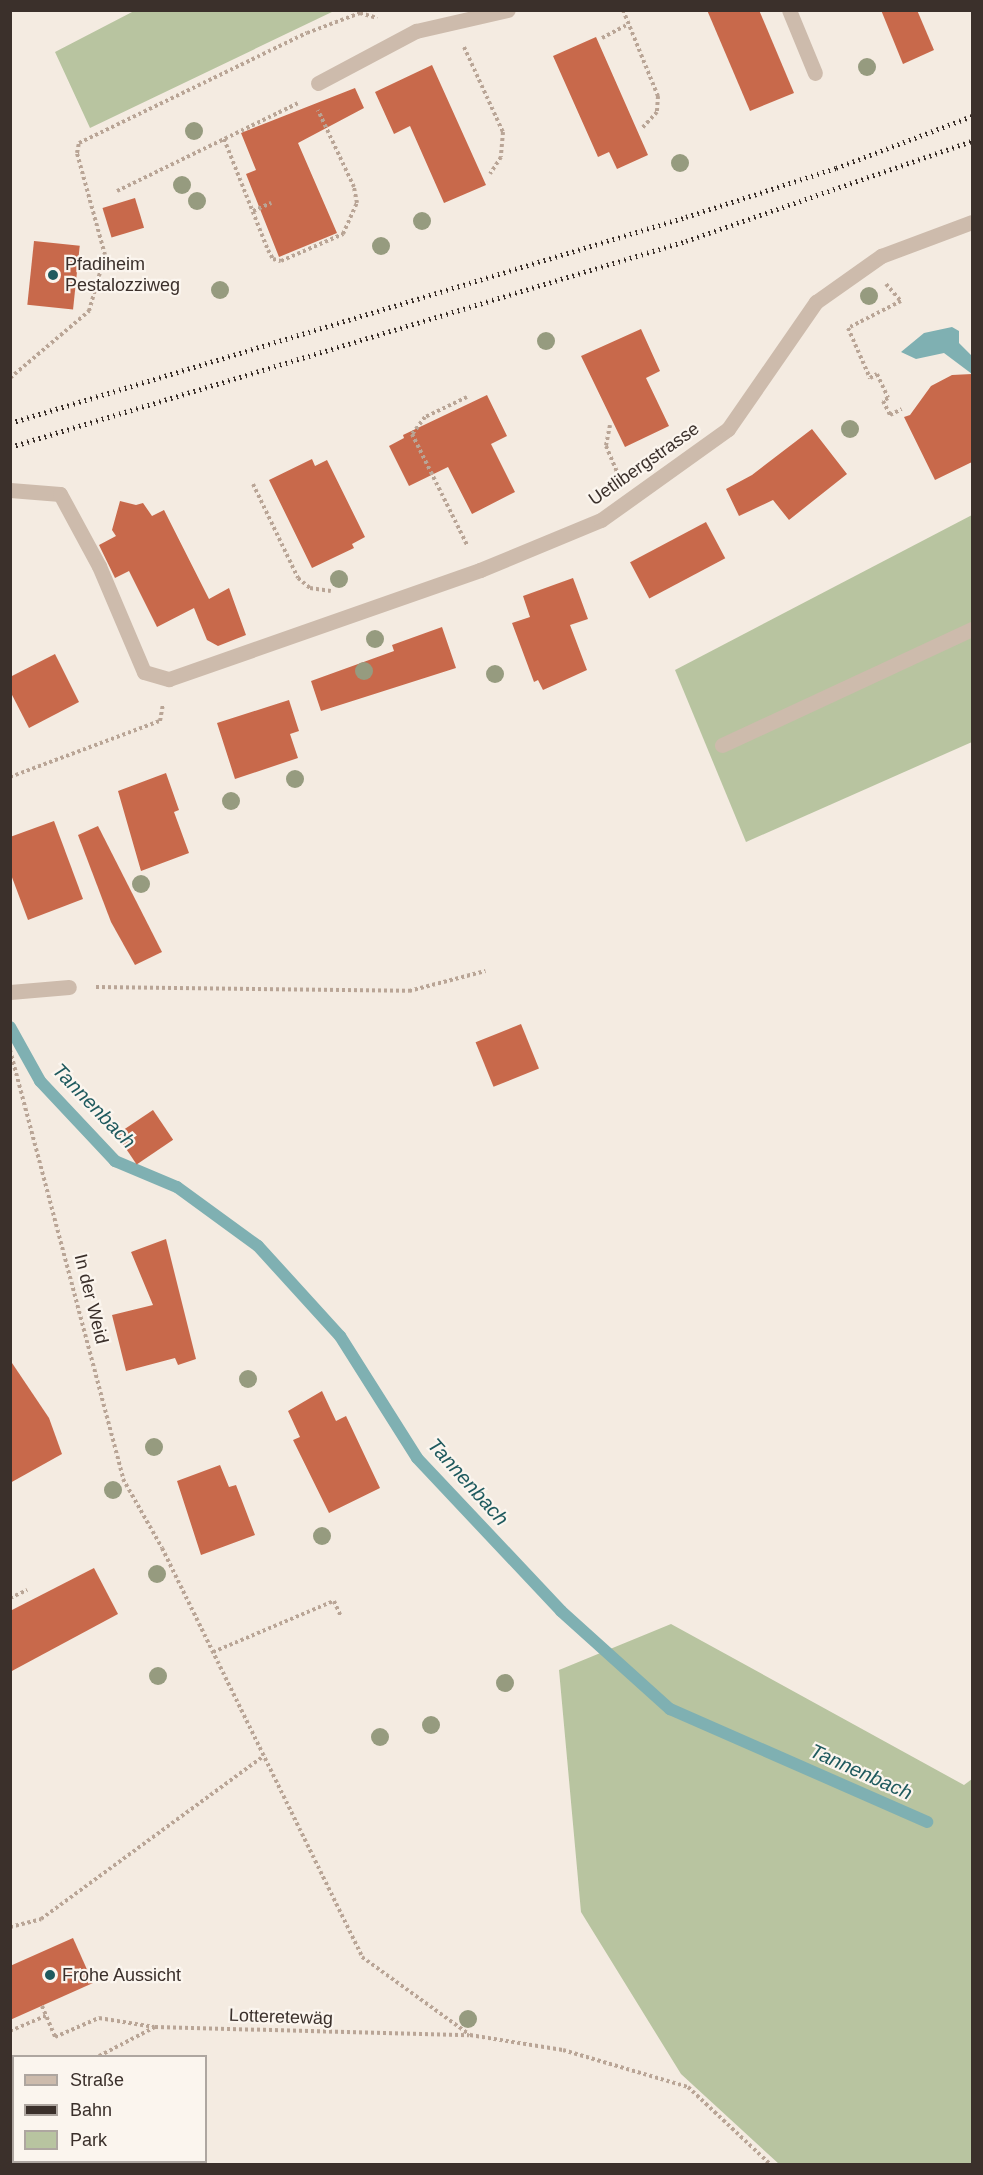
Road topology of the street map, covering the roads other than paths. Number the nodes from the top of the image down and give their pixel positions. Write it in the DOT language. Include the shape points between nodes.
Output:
graph roads {
  1 [pos="508,10"];
  2 [pos="789,10"];
  3 [pos="814,73"];
  4 [pos="315,90"];
  5 [pos="972,222"];
  6 [pos="10,490"];
  7 [pos="972,629"];
  8 [pos="722,745"];
  9 [pos="69,987"];
  10 [pos="10,992"];
  1 -- 4 [label="street" via="416,31"];
  2 -- 3 [label="street"];
  5 -- 6 [label="street, Uetlibergstrasse" via="881,256 816,302 728,429 601,520 480,570 169,679 144,672 99,566 60,494"];
  7 -- 8 [label="street"];
  9 -- 10 [label="street"];
}
